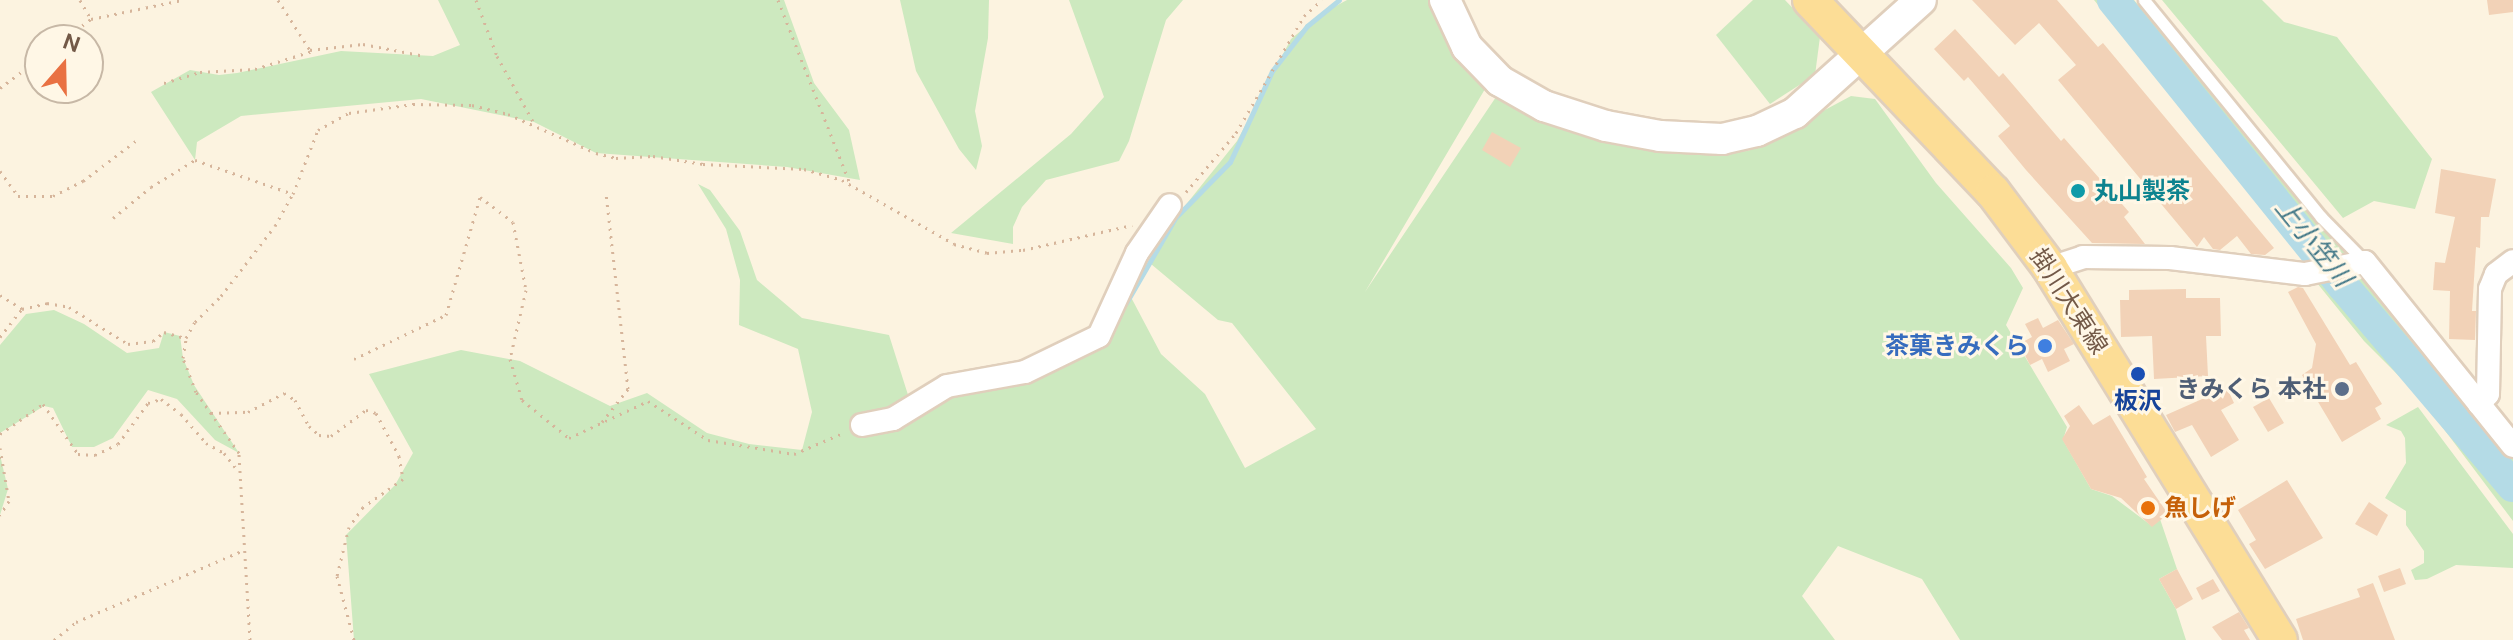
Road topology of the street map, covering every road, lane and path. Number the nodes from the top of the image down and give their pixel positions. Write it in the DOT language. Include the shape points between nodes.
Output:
graph roads {
  1 [pos="80,0"];
  2 [pos="182,0"];
  3 [pos="278,0"];
  4 [pos="476,0"];
  5 [pos="778,0"];
  6 [pos="1322,0"];
  7 [pos="1445,0"];
  8 [pos="1810,0"];
  9 [pos="1921,0"];
  10 [pos="2144,0"];
  11 [pos="91,19"];
  12 [pos="84,24"];
  13 [pos="316,49"];
  14 [pos="1863,54"];
  15 [pos="425,56"];
  16 [pos="24,70"];
  17 [pos="164,83"];
  18 [pos="0,88"];
  19 [pos="535,125"];
  20 [pos="137,140"];
  21 [pos="0,171"];
  22 [pos="851,186"];
  23 [pos="606,192"];
  24 [pos="293,194"];
  25 [pos="1170,205"];
  26 [pos="113,218"];
  27 [pos="1136,224"];
  28 [pos="2513,261"];
  29 [pos="2357,264"];
  30 [pos="2050,268"];
  31 [pos="0,295"];
  32 [pos="22,309"];
  33 [pos="0,337"];
  34 [pos="186,338"];
  35 [pos="354,359"];
  36 [pos="2479,404"];
  37 [pos="211,413"];
  38 [pos="601,423"];
  39 [pos="862,425"];
  40 [pos="0,434"];
  41 [pos="2513,446"];
  42 [pos="0,448"];
  43 [pos="240,473"];
  44 [pos="0,515"];
  45 [pos="244,550"];
  46 [pos="54,640"];
  47 [pos="250,640"];
  48 [pos="354,640"];
  49 [pos="2280,640"];
  1 -- 11 [label="path"];
  2 -- 11 [label="path"];
  3 -- 13 [label="path" via="310,50"];
  4 -- 19 [label="path" via="497,56"];
  5 -- 22 [label="path"];
  6 -- 25 [label="path" via="1304,16 1226,147"];
  7 -- 14 [label="street" via="1467,47 1500,81 1544,106 1606,126 1667,137 1722,139 1757,131 1795,113"];
  8 -- 14 [label="main road, 掛川大東線"];
  9 -- 14 [label="street"];
  10 -- 29 [label="lane"];
  11 -- 12 [label="path"];
  13 -- 15 [label="path" via="363,44"];
  13 -- 17 [label="path" via="255,69 200,72"];
  14 -- 30 [label="main road, 掛川大東線" via="1993,192"];
  16 -- 18 [label="path"];
  19 -- 22 [label="path" via="616,158 653,156 804,169"];
  19 -- 24 [label="path" via="472,105 413,104 349,113 318,130"];
  20 -- 21 [label="path" via="83,181 53,196 18,196"];
  22 -- 27 [label="path" via="954,244 987,253"];
  23 -- 38 [label="path" via="628,389"];
  24 -- 26 [label="path" via="195,160"];
  24 -- 34 [label="path" via="275,226"];
  25 -- 39 [label="street" via="1137,253 1099,336 1025,372 947,386 893,419"];
  28 -- 36 [label="street" via="2496,274 2490,289 2488,394"];
  29 -- 30 [label="street" via="2305,274 2170,258 2083,257"];
  29 -- 36 [label="street"];
  30 -- 49 [label="main road, 掛川大東線"];
  31 -- 32 [label="path"];
  32 -- 33 [label="path"];
  32 -- 34 [label="path" via="47,303 69,307 128,344 153,341 164,332"];
  34 -- 37 [label="path" via="183,358"];
  35 -- 38 [label="path" via="446,315 480,197 513,222 526,290 510,359 522,400 569,438"];
  36 -- 41 [label="street"];
  37 -- 43 [label="path" via="239,453"];
  37 -- 48 [label="path" via="248,412 284,393 295,400 309,426 319,435 331,436 366,410 376,413 399,456 403,479 363,507 349,527 337,576"];
  38 -- 39 [label="path" via="648,401 708,440 794,454"];
  40 -- 43 [label="path" via="43,404 78,454 95,455 118,444 148,403 161,399"];
  42 -- 44 [label="path" via="9,501"];
  43 -- 45 [label="path"];
  45 -- 46 [label="path" via="76,622"];
  45 -- 47 [label="path"];
}
